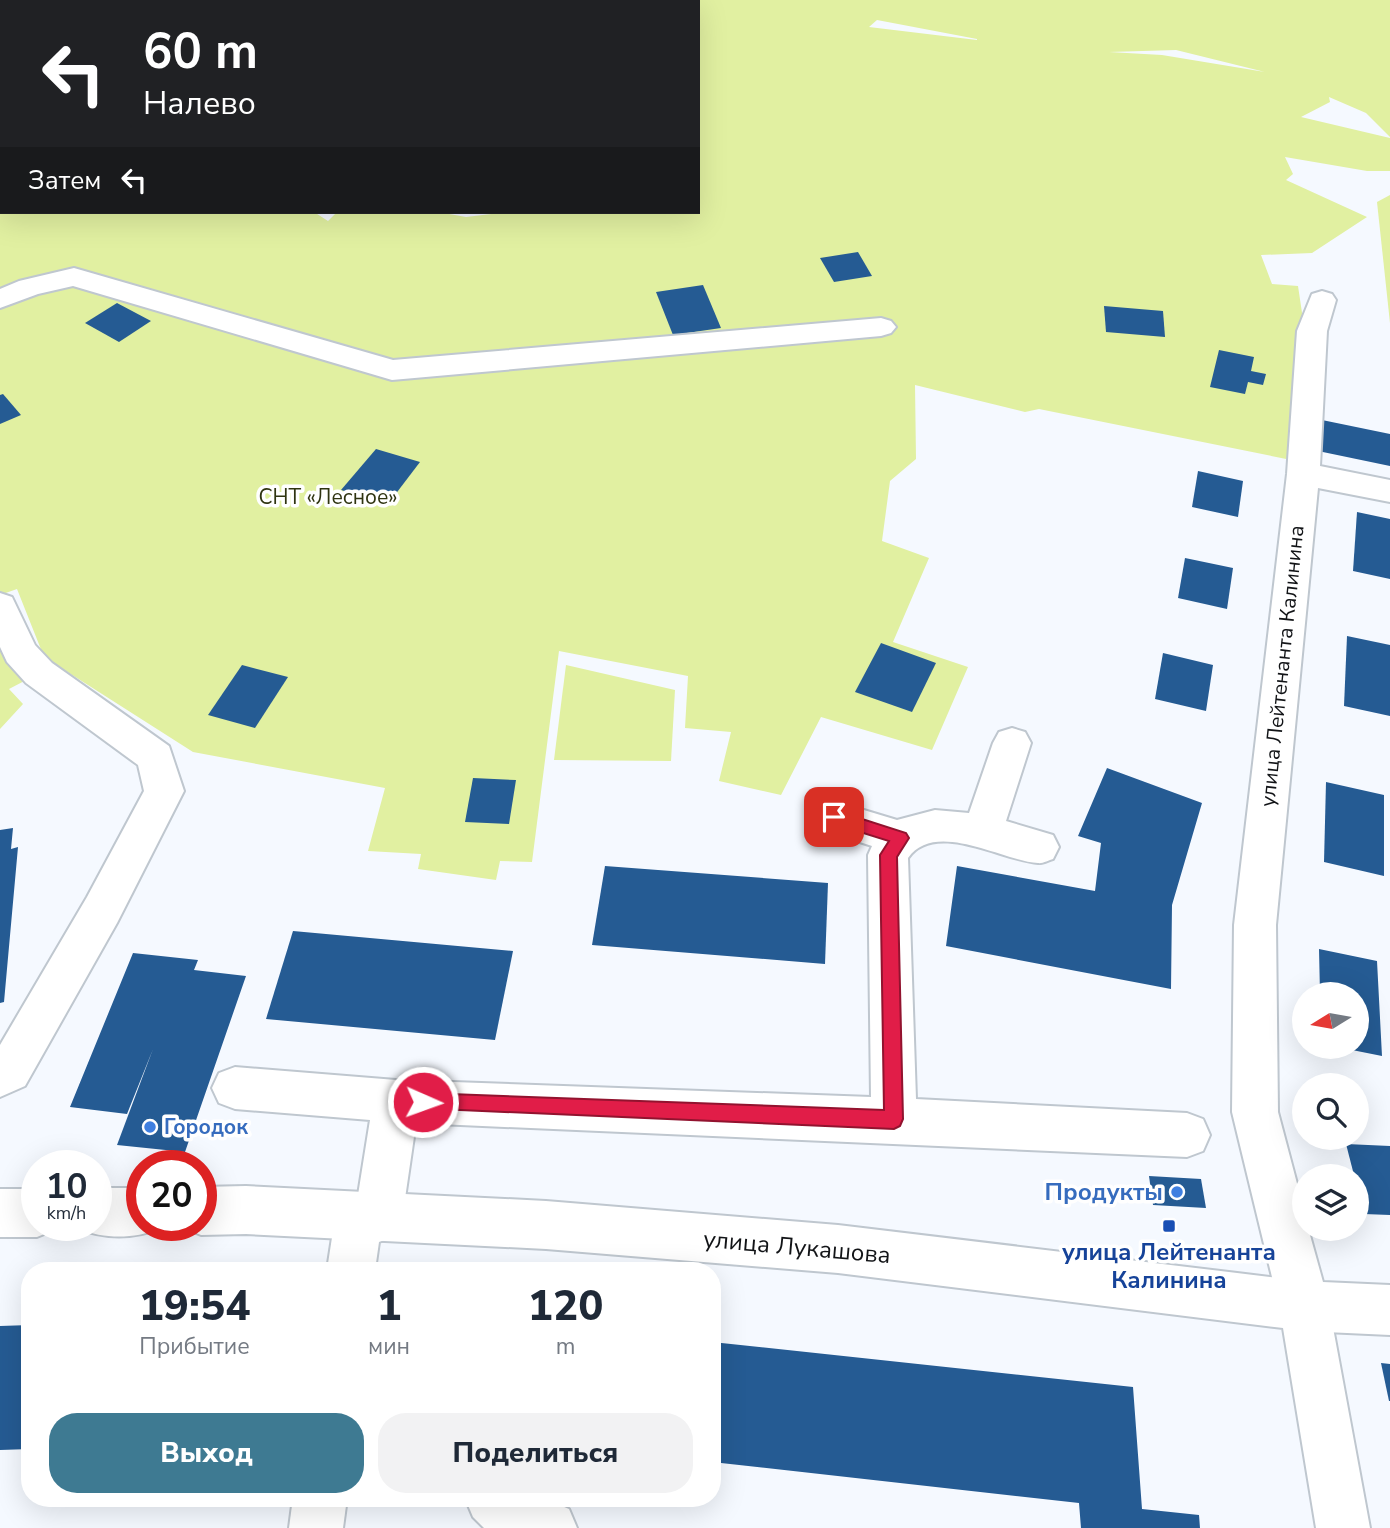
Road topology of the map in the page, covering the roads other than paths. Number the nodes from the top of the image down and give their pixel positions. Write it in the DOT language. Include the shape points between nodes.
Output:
graph roads {
  1 [pos="0,299"];
  2 [pos="1322,300"];
  3 [pos="881,327"];
  4 [pos="1303,474"];
  5 [pos="1390,491"];
  6 [pos="0,606"];
  7 [pos="1012,743"];
  8 [pos="834,817"];
  9 [pos="983,831"];
  10 [pos="900,838"];
  11 [pos="1039,846"];
  12 [pos="0,1076"];
  13 [pos="235,1088"];
  14 [pos="396,1101"];
  15 [pos="894,1119"];
  16 [pos="1187,1135"];
  17 [pos="217,1211"];
  18 [pos="0,1213"];
  19 [pos="21,1213"];
  20 [pos="368,1218"];
  21 [pos="354,1262"];
  22 [pos="1304,1306"];
  23 [pos="1390,1310"];
  24 [pos="319,1507"];
  25 [pos="501,1507"];
  26 [pos="316,1528"];
  27 [pos="550,1528"];
  28 [pos="1343,1528"];
  1 -- 3 [label="street" via="74,277 392,370"];
  2 -- 4 [label="street, улица Лейтенанта Калинина" via="1312,331"];
  4 -- 5 [label="street"];
  4 -- 22 [label="street, улица Лейтенанта Калинина" via="1255,925 1255,1112"];
  6 -- 12 [label="street" via="20,652 39,673 155,757 164,791 102,910 9,1071"];
  7 -- 9 [label="street"];
  8 -- 10 [label="street"];
  9 -- 10 [label="street" via="956,825 925,827"];
  9 -- 11 [label="street"];
  10 -- 15 [label="street" via="888,855"];
  13 -- 14 [label="street"];
  14 -- 15 [label="street"];
  14 -- 20 [label="street"];
  15 -- 16 [label="street"];
  17 -- 20 [label="street, улица Лукашова"];
  18 -- 19 [label="street"];
  20 -- 21 [label="street"];
  20 -- 22 [label="street, улица Лукашова" via="546,1225 838,1249"];
  22 -- 23 [label="street, улица Лукашова"];
  22 -- 28 [label="street, улица Лейтенанта Калинина"];
  24 -- 26 [label="street"];
  25 -- 27 [label="street" via="520,1526"];
}
